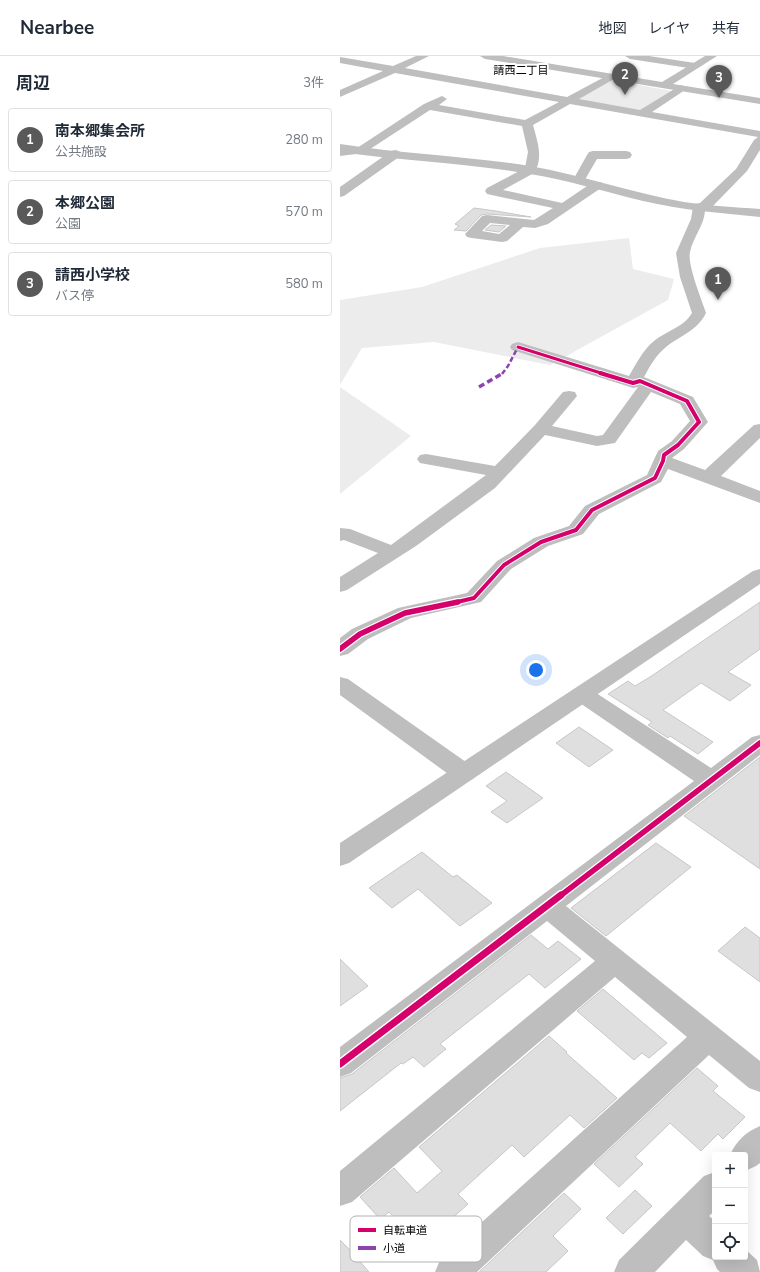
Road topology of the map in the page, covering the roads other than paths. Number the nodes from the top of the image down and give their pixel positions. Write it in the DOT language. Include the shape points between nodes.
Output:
graph roads {
  1 [pos="424,56"];
  2 [pos="485,56"];
  3 [pos="630,56"];
  4 [pos="712,56"];
  5 [pos="340,60"];
  6 [pos="695,66"];
  7 [pos="394,70"];
  8 [pos="610,77"];
  9 [pos="471,84"];
  10 [pos="664,85"];
  11 [pos="681,88"];
  12 [pos="342,92"];
  13 [pos="567,101"];
  14 [pos="760,101"];
  15 [pos="428,106"];
  16 [pos="641,114"];
  17 [pos="527,124"];
  18 [pos="760,134"];
  19 [pos="760,140"];
  20 [pos="340,148"];
  21 [pos="360,151"];
  22 [pos="340,152"];
  23 [pos="395,154"];
  24 [pos="626,155"];
  25 [pos="530,170"];
  26 [pos="579,180"];
  27 [pos="597,185"];
  28 [pos="340,193"];
  29 [pos="564,207"];
  30 [pos="701,207"];
  31 [pos="760,213"];
  32 [pos="517,224"];
  33 [pos="518,347"];
  34 [pos="640,384"];
  35 [pos="569,396"];
  36 [pos="760,428"];
  37 [pos="541,429"];
  38 [pos="426,459"];
  39 [pos="663,461"];
  40 [pos="500,472"];
  41 [pos="708,478"];
  42 [pos="760,497"];
  43 [pos="340,535"];
  44 [pos="393,552"];
  45 [pos="760,575"];
  46 [pos="340,586"];
  47 [pos="340,649"];
  48 [pos="340,684"];
  49 [pos="582,694"];
  50 [pos="760,743"];
  51 [pos="464,773"];
  52 [pos="712,780"];
  53 [pos="340,856"];
  54 [pos="546,905"];
  55 [pos="615,961"];
  56 [pos="708,1037"];
  57 [pos="345,1053"];
  58 [pos="760,1079"];
  59 [pos="760,1141"];
  60 [pos="748,1153"];
  61 [pos="714,1188"];
  62 [pos="340,1191"];
  63 [pos="686,1217"];
  64 [pos="712,1241"];
  65 [pos="482,1244"];
  66 [pos="732,1260"];
  67 [pos="463,1262"];
  68 [pos="452,1272"];
  69 [pos="631,1272"];
  70 [pos="745,1272"];
  1 -- 7 [label="street"];
  2 -- 8 [label="street"];
  3 -- 6 [label="street"];
  4 -- 6 [label="street"];
  5 -- 7 [label="street"];
  6 -- 10 [label="street"];
  7 -- 9 [label="street"];
  7 -- 12 [label="street"];
  8 -- 10 [label="street"];
  8 -- 13 [label="street"];
  9 -- 13 [label="street"];
  9 -- 15 [label="street"];
  10 -- 11 [label="street"];
  11 -- 14 [label="street"];
  11 -- 16 [label="street"];
  13 -- 16 [label="street"];
  13 -- 17 [label="street"];
  15 -- 17 [label="street"];
  15 -- 21 [label="street"];
  16 -- 18 [label="street"];
  17 -- 25 [label="street" via="534,151"];
  19 -- 30 [label="street" via="741,170"];
  20 -- 21 [label="street"];
  21 -- 22 [label="street"];
  21 -- 23 [label="street"];
  23 -- 25 [label="street"];
  23 -- 28 [label="street"];
  24 -- 26 [label="street" via="593,155"];
  25 -- 26 [label="street"];
  25 -- 29 [label="street" via="491,191"];
  26 -- 27 [label="street"];
  27 -- 29 [label="street"];
  27 -- 30 [label="street" via="642,198"];
  29 -- 32 [label="street" via="543,221"];
  30 -- 31 [label="street"];
  30 -- 34 [label="street" via="683,253 687,276 699,313 688,327 660,344 647,358"];
  33 -- 34 [label="street"];
  34 -- 37 [label="street" via="609,439 597,441"];
  34 -- 39 [label="street" via="686,401 699,422 678,445 664,455"];
  35 -- 37 [label="street"];
  36 -- 41 [label="street"];
  37 -- 40 [label="street"];
  38 -- 40 [label="street"];
  39 -- 41 [label="street"];
  39 -- 47 [label="street" via="655,478 592,510 576,530 541,542 504,564 474,598 405,613 360,634"];
  40 -- 44 [label="street" via="488,484"];
  41 -- 42 [label="street"];
  43 -- 44 [label="street" via="343,533"];
  44 -- 46 [label="street"];
  45 -- 49 [label="street"];
  48 -- 51 [label="street"];
  49 -- 51 [label="street"];
  49 -- 52 [label="street"];
  50 -- 52 [label="street"];
  51 -- 53 [label="street"];
  52 -- 54 [label="street"];
  54 -- 55 [label="street"];
  54 -- 57 [label="street"];
  55 -- 56 [label="street"];
  55 -- 62 [label="street"];
  56 -- 58 [label="street"];
  56 -- 65 [label="street"];
  59 -- 60 [label="street"];
  61 -- 63 [label="street"];
  63 -- 64 [label="street"];
  63 -- 69 [label="street"];
  66 -- 70 [label="street"];
  67 -- 68 [label="street"];
}
